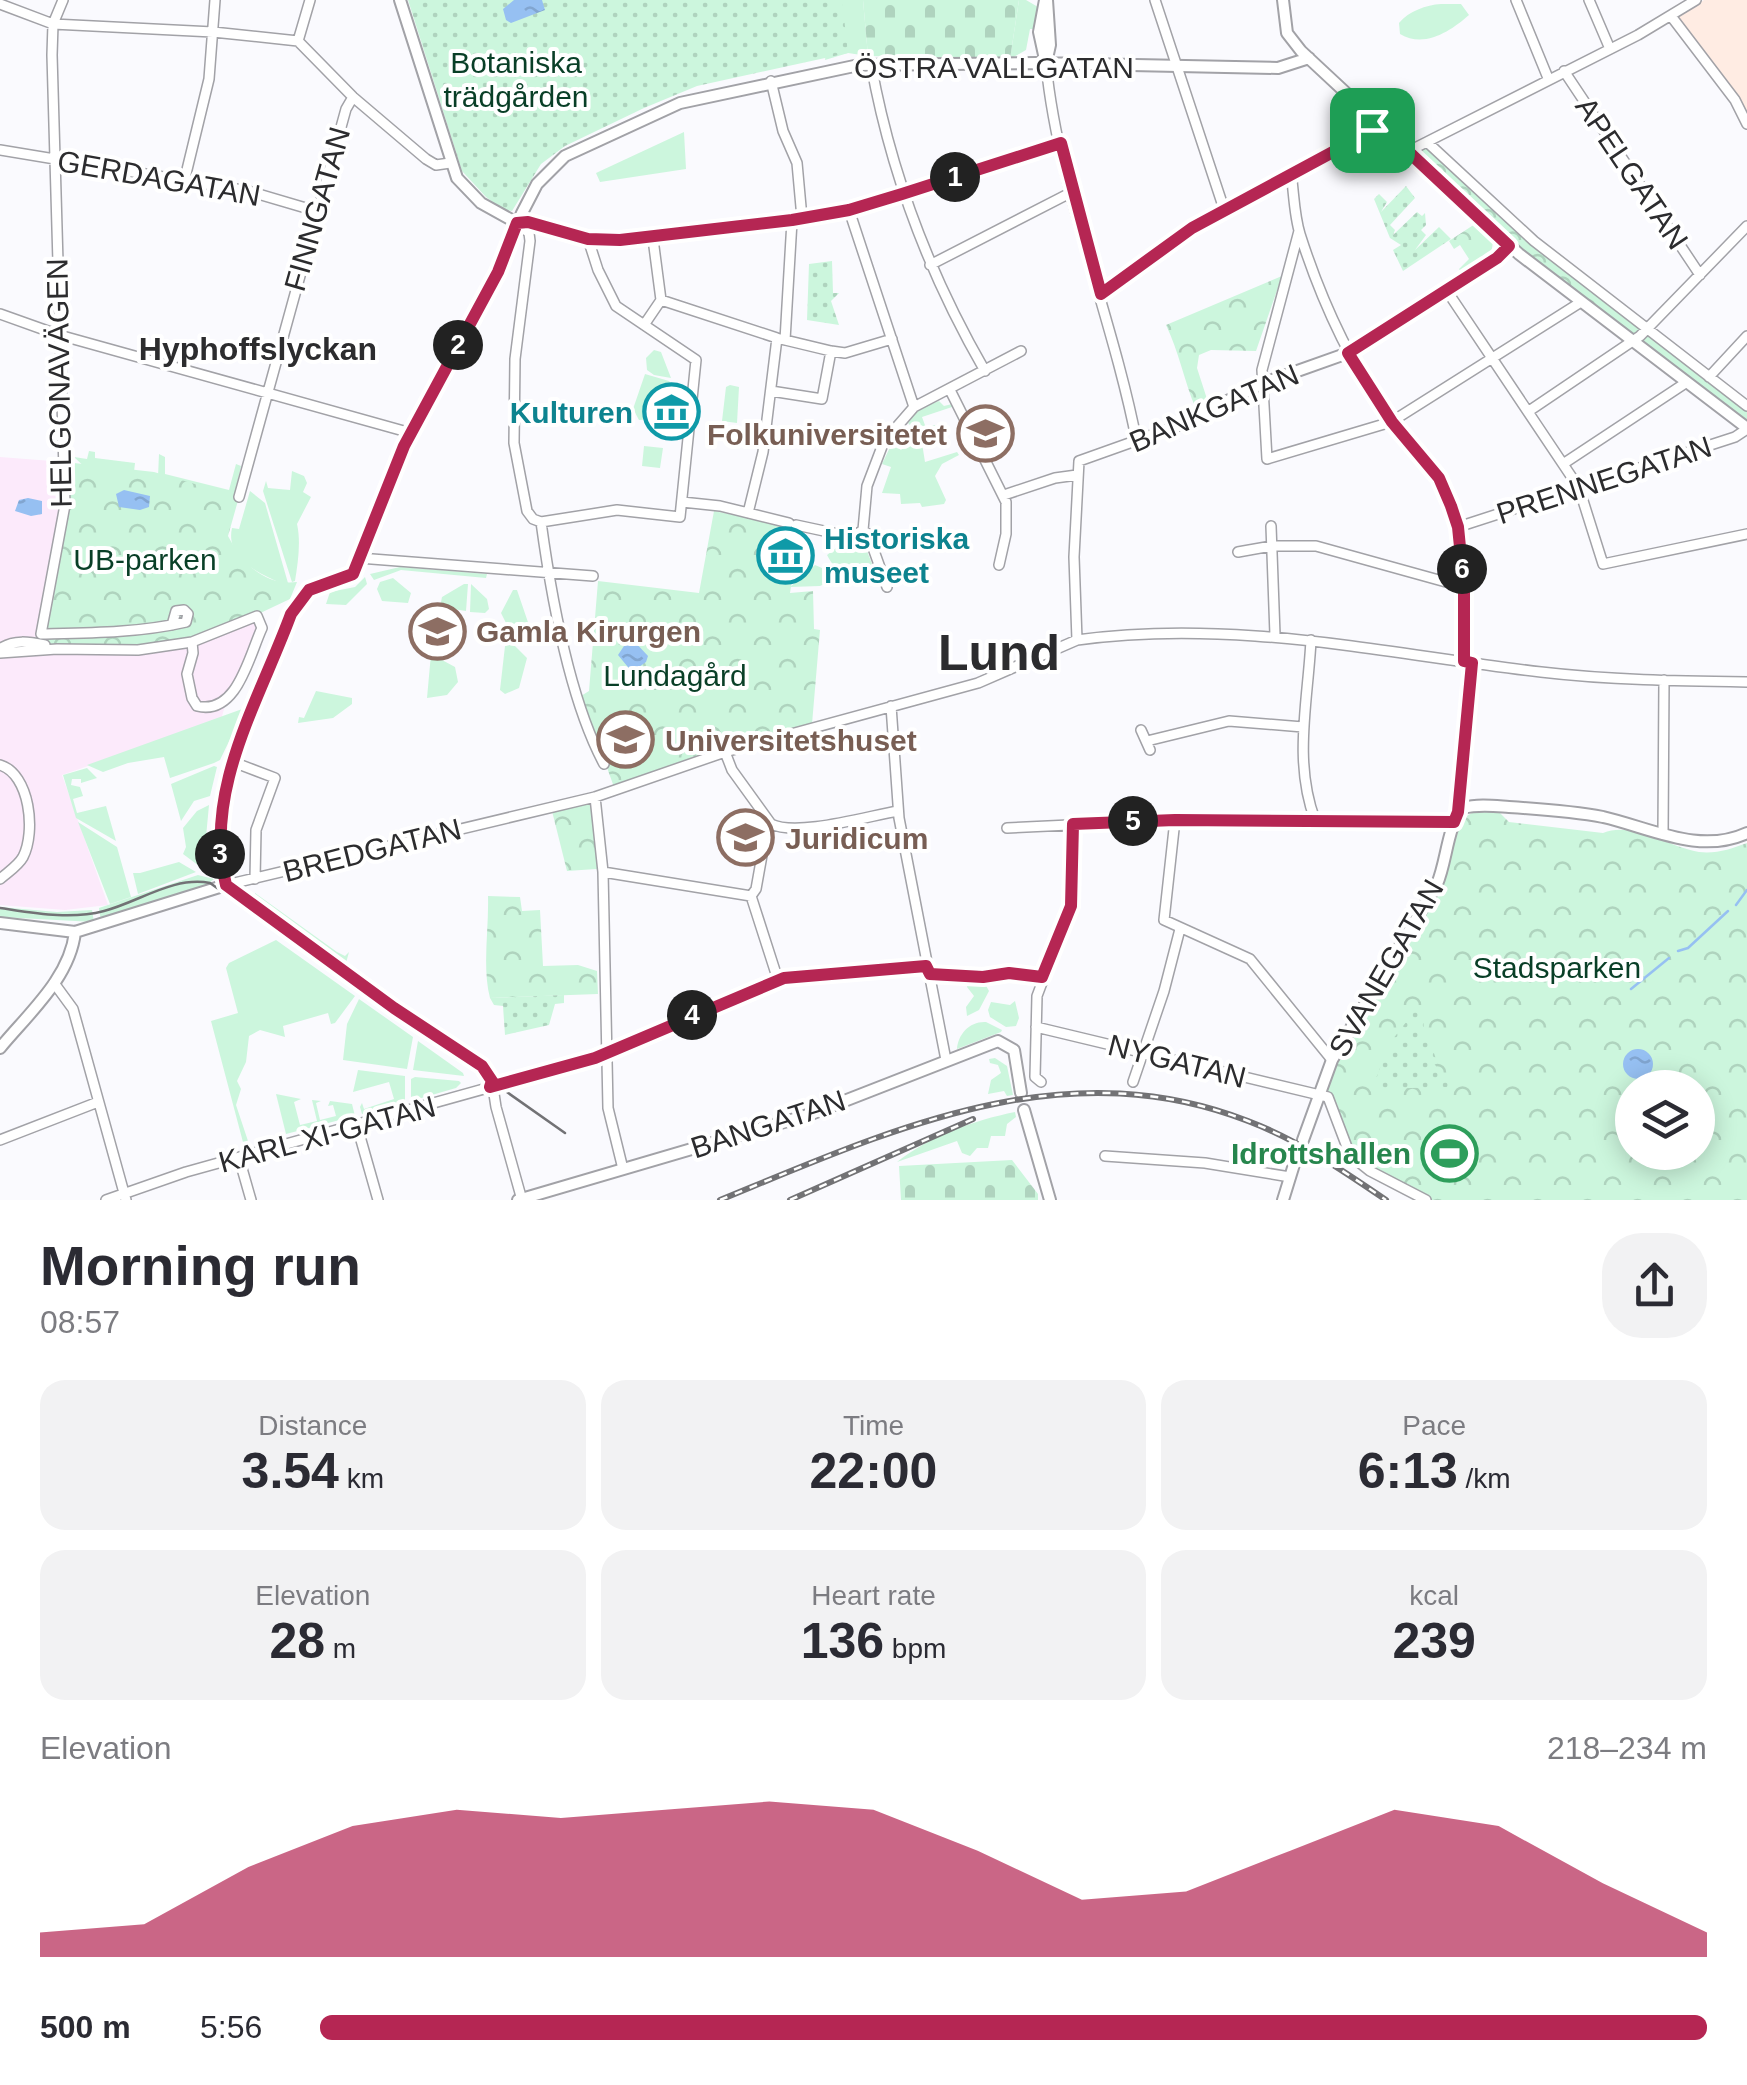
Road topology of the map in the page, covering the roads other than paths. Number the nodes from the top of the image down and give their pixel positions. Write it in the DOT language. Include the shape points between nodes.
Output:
graph roads {
  1 [pos="63,0"];
  2 [pos="215,0"];
  3 [pos="310,0"];
  4 [pos="400,0"];
  5 [pos="1046,0"];
  6 [pos="1155,0"];
  7 [pos="1282,0"];
  8 [pos="1516,0"];
  9 [pos="1590,0"];
  10 [pos="1696,0"];
  11 [pos="0,4"];
  12 [pos="1671,16"];
  13 [pos="53,24"];
  14 [pos="213,32"];
  15 [pos="298,41"];
  16 [pos="1296,45"];
  17 [pos="1610,49"];
  18 [pos="1309,58"];
  19 [pos="1046,64"];
  20 [pos="1177,66"];
  21 [pos="872,68"];
  22 [pos="1282,68"];
  23 [pos="1564,71"];
  24 [pos="1548,78"];
  25 [pos="770,81"];
  26 [pos="354,97"];
  27 [pos="1747,124"];
  28 [pos="1381,126"];
  29 [pos="1427,142"];
  30 [pos="1061,143"];
  31 [pos="0,150"];
  32 [pos="1409,151"];
  33 [pos="54,159"];
  34 [pos="450,163"];
  35 [pos="1291,173"];
  36 [pos="184,182"];
  37 [pos="1072,192"];
  38 [pos="902,194"];
  39 [pos="1224,209"];
  40 [pos="849,210"];
  41 [pos="316,211"];
  42 [pos="797,219"];
  43 [pos="517,223"];
  44 [pos="1747,226"];
  45 [pos="1299,231"];
  46 [pos="588,239"];
  47 [pos="652,239"];
  48 [pos="1509,246"];
  49 [pos="930,265"];
  50 [pos="1697,271"];
  51 [pos="1447,290"];
  52 [pos="1101,294"];
  53 [pos="661,300"];
  54 [pos="1581,302"];
  55 [pos="0,314"];
  56 [pos="644,326"];
  57 [pos="1648,329"];
  58 [pos="59,335"];
  59 [pos="1747,336"];
  60 [pos="781,339"];
  61 [pos="892,339"];
  62 [pos="1633,341"];
  63 [pos="831,351"];
  64 [pos="1021,351"];
  65 [pos="1348,353"];
  66 [pos="1492,359"];
  67 [pos="986,371"];
  68 [pos="1709,377"];
  69 [pos="1687,382"];
  70 [pos="1261,384"];
  71 [pos="950,390"];
  72 [pos="771,391"];
  73 [pos="267,392"];
  74 [pos="1747,406"];
  75 [pos="914,407"];
  76 [pos="1529,411"];
  77 [pos="1392,422"];
  78 [pos="1180,425"];
  79 [pos="1747,428"];
  80 [pos="411,433"];
  81 [pos="1137,443"];
  82 [pos="1563,464"];
  83 [pos="1077,474"];
  84 [pos="1579,488"];
  85 [pos="1004,495"];
  86 [pos="239,497"];
  87 [pos="682,502"];
  88 [pos="704,504"];
  89 [pos="748,513"];
  90 [pos="680,517"];
  91 [pos="541,522"];
  92 [pos="1272,526"];
  93 [pos="1458,527"];
  94 [pos="863,530"];
  95 [pos="1747,534"];
  96 [pos="1272,546"];
  97 [pos="1238,552"];
  98 [pos="360,558"];
  99 [pos="999,565"];
  100 [pos="546,572"];
  101 [pos="594,576"];
  102 [pos="887,587"];
  103 [pos="1464,587"];
  104 [pos="172,625"];
  105 [pos="1275,635"];
  106 [pos="1077,640"];
  107 [pos="1311,640"];
  108 [pos="192,642"];
  109 [pos="0,651"];
  110 [pos="1468,662"];
  111 [pos="1664,680"];
  112 [pos="1747,682"];
  113 [pos="892,706"];
  114 [pos="1303,728"];
  115 [pos="1141,730"];
  116 [pos="726,752"];
  117 [pos="233,762"];
  118 [pos="604,764"];
  119 [pos="0,765"];
  120 [pos="596,796"];
  121 [pos="898,812"];
  122 [pos="1456,817"];
  123 [pos="1175,820"];
  124 [pos="1315,820"];
  125 [pos="771,824"];
  126 [pos="1073,824"];
  127 [pos="1007,828"];
  128 [pos="1747,832"];
  129 [pos="1663,834"];
  130 [pos="603,872"];
  131 [pos="0,878"];
  132 [pos="256,879"];
  133 [pos="226,885"];
  134 [pos="751,896"];
  135 [pos="252,904"];
  136 [pos="0,923"];
  137 [pos="1180,929"];
  138 [pos="75,932"];
  139 [pos="928,970"];
  140 [pos="1042,977"];
  141 [pos="778,980"];
  142 [pos="54,984"];
  143 [pos="1036,1028"];
  144 [pos="0,1048"];
  145 [pos="607,1052"];
  146 [pos="1144,1052"];
  147 [pos="946,1060"];
  148 [pos="1332,1060"];
  149 [pos="1041,1082"];
  150 [pos="1134,1082"];
  151 [pos="490,1087"];
  152 [pos="1021,1093"];
  153 [pos="1318,1095"];
  154 [pos="98,1102"];
  155 [pos="1024,1110"];
  156 [pos="357,1126"];
  157 [pos="0,1140"];
  158 [pos="1303,1140"];
  159 [pos="1105,1156"];
  160 [pos="239,1158"];
  161 [pos="1296,1158"];
  162 [pos="623,1169"];
  163 [pos="1290,1178"];
  164 [pos="124,1196"];
  165 [pos="106,1200"];
  166 [pos="251,1200"];
  167 [pos="378,1200"];
  168 [pos="520,1200"];
  169 [pos="1050,1200"];
  170 [pos="1283,1200"];
  171 [pos="1426,1200"];
  1 -- 13 [label="street, HELGONAVÄGEN"];
  2 -- 14 [label="street"];
  3 -- 15 [label="street"];
  4 -- 34 [label="street"];
  5 -- 19 [label="street"];
  6 -- 20 [label="street"];
  7 -- 16 [label="street" via="1287,33"];
  8 -- 24 [label="street"];
  9 -- 17 [label="street"];
  10 -- 12 [label="street"];
  11 -- 13 [label="street"];
  12 -- 17 [label="street"];
  12 -- 27 [label="street"];
  13 -- 14 [label="street"];
  13 -- 33 [label="street, HELGONAVÄGEN"];
  14 -- 15 [label="street"];
  14 -- 36 [label="street" via="207,90"];
  15 -- 26 [label="street"];
  16 -- 18 [label="street"];
  16 -- 22 [label="street"];
  17 -- 23 [label="street"];
  18 -- 22 [label="street, ÖSTRA VALLGATAN"];
  18 -- 28 [label="street"];
  19 -- 20 [label="street, ÖSTRA VALLGATAN"];
  19 -- 21 [label="street, ÖSTRA VALLGATAN"];
  19 -- 30 [label="street"];
  20 -- 22 [label="street, ÖSTRA VALLGATAN"];
  20 -- 39 [label="street"];
  21 -- 25 [label="street, ÖSTRA VALLGATAN"];
  21 -- 38 [label="street"];
  23 -- 24 [label="street"];
  23 -- 50 [label="street, APELGATAN"];
  24 -- 29 [label="street"];
  25 -- 42 [label="street" via="797,163"];
  25 -- 43 [label="street, ÖSTRA VALLGATAN" via="680,103 566,156 537,184"];
  26 -- 34 [label="street" via="431,163"];
  26 -- 41 [label="street, FINNGATAN"];
  28 -- 32 [label="street"];
  28 -- 35 [label="street"];
  29 -- 32 [label="street"];
  29 -- 57 [label="street" via="1534,241"];
  30 -- 37 [label="street"];
  30 -- 38 [label="street"];
  31 -- 33 [label="street, GERDAGATAN"];
  32 -- 48 [label="street"];
  33 -- 36 [label="street, GERDAGATAN"];
  33 -- 58 [label="street, HELGONAVÄGEN"];
  34 -- 43 [label="street" via="467,192"];
  35 -- 39 [label="street"];
  35 -- 45 [label="street"];
  36 -- 41 [label="street, GERDAGATAN"];
  37 -- 49 [label="street"];
  37 -- 52 [label="street"];
  38 -- 40 [label="street"];
  38 -- 49 [label="street"];
  39 -- 52 [label="street"];
  40 -- 42 [label="street"];
  40 -- 61 [label="street"];
  41 -- 73 [label="street, FINNGATAN"];
  42 -- 47 [label="street"];
  42 -- 60 [label="street"];
  43 -- 46 [label="street"];
  43 -- 80 [label="street, ÖSTRA VALLGATAN" via="498,272"];
  43 -- 91 [label="street" via="530,241 518,316 514,442 527,511"];
  44 -- 50 [label="street"];
  45 -- 65 [label="street, SVANEGATAN"];
  45 -- 70 [label="street"];
  46 -- 47 [label="street"];
  46 -- 56 [label="street" via="611,300"];
  47 -- 53 [label="street"];
  48 -- 51 [label="street, BANKGATAN"];
  48 -- 54 [label="street"];
  49 -- 67 [label="street"];
  50 -- 57 [label="street"];
  51 -- 65 [label="street, BANKGATAN"];
  51 -- 66 [label="street"];
  52 -- 81 [label="street"];
  53 -- 56 [label="street"];
  53 -- 60 [label="street"];
  54 -- 62 [label="street"];
  54 -- 66 [label="street"];
  55 -- 58 [label="street"];
  56 -- 87 [label="street" via="696,360"];
  57 -- 62 [label="street"];
  57 -- 68 [label="street"];
  58 -- 73 [label="street"];
  58 -- 104 [label="street, HELGONAVÄGEN" via="64,505 40,634"];
  59 -- 68 [label="street"];
  60 -- 63 [label="street"];
  60 -- 72 [label="street"];
  61 -- 63 [label="street"];
  61 -- 75 [label="street"];
  62 -- 69 [label="street"];
  62 -- 76 [label="street"];
  63 -- 72 [label="street" via="824,396"];
  64 -- 67 [label="street"];
  65 -- 70 [label="street, BANKGATAN"];
  65 -- 77 [label="street, SVANEGATAN"];
  66 -- 76 [label="street"];
  66 -- 77 [label="street"];
  67 -- 71 [label="street"];
  68 -- 74 [label="street"];
  69 -- 79 [label="street"];
  69 -- 82 [label="street"];
  70 -- 77 [label="street" via="1267,459"];
  70 -- 78 [label="street, BANKGATAN"];
  71 -- 75 [label="street"];
  71 -- 85 [label="street"];
  72 -- 89 [label="street"];
  73 -- 80 [label="street"];
  73 -- 86 [label="street, FINNGATAN"];
  75 -- 94 [label="street" via="883,444 867,486"];
  76 -- 82 [label="street"];
  77 -- 93 [label="street, SVANEGATAN" via="1439,478"];
  78 -- 81 [label="street, BANKGATAN"];
  79 -- 84 [label="street, PRENNEGATAN"];
  80 -- 98 [label="street, ÖSTRA VALLGATAN"];
  81 -- 83 [label="street, BANKGATAN" via="1080,461"];
  82 -- 84 [label="street"];
  83 -- 85 [label="street"];
  83 -- 106 [label="street"];
  84 -- 93 [label="street, PRENNEGATAN"];
  84 -- 95 [label="street" via="1607,565"];
  85 -- 99 [label="street"];
  87 -- 88 [label="street"];
  87 -- 90 [label="street"];
  88 -- 89 [label="street"];
  88 -- 90 [label="street"];
  89 -- 94 [label="street" via="852,536"];
  90 -- 91 [label="street" via="616,510"];
  91 -- 100 [label="street"];
  92 -- 96 [label="street"];
  93 -- 103 [label="street, SVANEGATAN"];
  94 -- 102 [label="street"];
  96 -- 97 [label="street"];
  96 -- 103 [label="street" via="1316,546"];
  96 -- 105 [label="street"];
  98 -- 100 [label="street"];
  98 -- 117 [label="street" via="353,574 309,590 291,614"];
  100 -- 101 [label="street"];
  100 -- 118 [label="street"];
  103 -- 110 [label="street, SVANEGATAN"];
  105 -- 106 [label="street, BREDGATAN"];
  105 -- 107 [label="street, BREDGATAN"];
  106 -- 113 [label="street, BREDGATAN" via="978,683"];
  107 -- 110 [label="street, BREDGATAN"];
  107 -- 114 [label="street"];
  108 -- 108 [label="street" via="192,698 197,706 217,706 231,696 262,628 257,616"];
  108 -- 109 [label="street" via="138,650"];
  110 -- 111 [label="street, BREDGATAN"];
  110 -- 122 [label="street, SVANEGATAN"];
  111 -- 112 [label="street, BREDGATAN"];
  111 -- 129 [label="street"];
  113 -- 116 [label="street, BREDGATAN"];
  113 -- 121 [label="street"];
  114 -- 115 [label="street" via="1229,721 1149,745"];
  114 -- 124 [label="street" via="1303,783"];
  116 -- 120 [label="street, BREDGATAN"];
  116 -- 125 [label="street"];
  117 -- 132 [label="street" via="275,778 256,830"];
  117 -- 133 [label="street" via="219,823"];
  119 -- 131 [label="street" via="18,776 30,833 20,863"];
  120 -- 130 [label="street"];
  120 -- 132 [label="street, BREDGATAN"];
  121 -- 125 [label="street" via="809,826"];
  121 -- 139 [label="street"];
  122 -- 124 [label="street"];
  122 -- 129 [label="street" via="1471,806 1552,810"];
  122 -- 148 [label="street, SVANEGATAN" via="1437,884"];
  123 -- 124 [label="street"];
  123 -- 126 [label="street"];
  123 -- 137 [label="street" via="1163,918"];
  125 -- 134 [label="street"];
  126 -- 127 [label="street"];
  126 -- 140 [label="street" via="1071,906"];
  128 -- 129 [label="street" via="1705,843"];
  130 -- 134 [label="street"];
  130 -- 145 [label="street"];
  132 -- 133 [label="street, BREDGATAN"];
  132 -- 135 [label="street" via="248,894"];
  133 -- 135 [label="street"];
  133 -- 138 [label="street, BREDGATAN"];
  134 -- 141 [label="street"];
  135 -- 151 [label="street" via="482,1066"];
  136 -- 138 [label="street"];
  137 -- 146 [label="street"];
  137 -- 148 [label="street" via="1250,959"];
  138 -- 142 [label="street"];
  139 -- 140 [label="street, KARL XI-GATAN"];
  139 -- 141 [label="street, KARL XI-GATAN"];
  139 -- 147 [label="street"];
  140 -- 143 [label="street"];
  141 -- 145 [label="street, KARL XI-GATAN"];
  142 -- 144 [label="street"];
  142 -- 154 [label="street" via="72,1005"];
  143 -- 146 [label="street, NYGATAN"];
  143 -- 149 [label="street" via="1035,1077"];
  145 -- 151 [label="street, KARL XI-GATAN"];
  145 -- 162 [label="street" via="608,1113"];
  146 -- 150 [label="street"];
  146 -- 153 [label="street, NYGATAN"];
  147 -- 152 [label="street, BANGATAN" via="990,1043 1010,1045"];
  147 -- 162 [label="street, BANGATAN" via="811,1114"];
  148 -- 153 [label="street, SVANEGATAN"];
  151 -- 156 [label="street, KARL XI-GATAN"];
  151 -- 168 [label="street"];
  153 -- 158 [label="street, SVANEGATAN"];
  153 -- 171 [label="street" via="1332,1102 1350,1155"];
  154 -- 157 [label="street"];
  154 -- 164 [label="street"];
  155 -- 169 [label="street"];
  156 -- 160 [label="street, KARL XI-GATAN"];
  156 -- 167 [label="street"];
  159 -- 163 [label="street"];
  160 -- 164 [label="street, KARL XI-GATAN"];
  160 -- 166 [label="street"];
  161 -- 163 [label="street"];
  162 -- 168 [label="street, BANGATAN"];
  163 -- 170 [label="street"];
  164 -- 165 [label="street, KARL XI-GATAN"];
}
